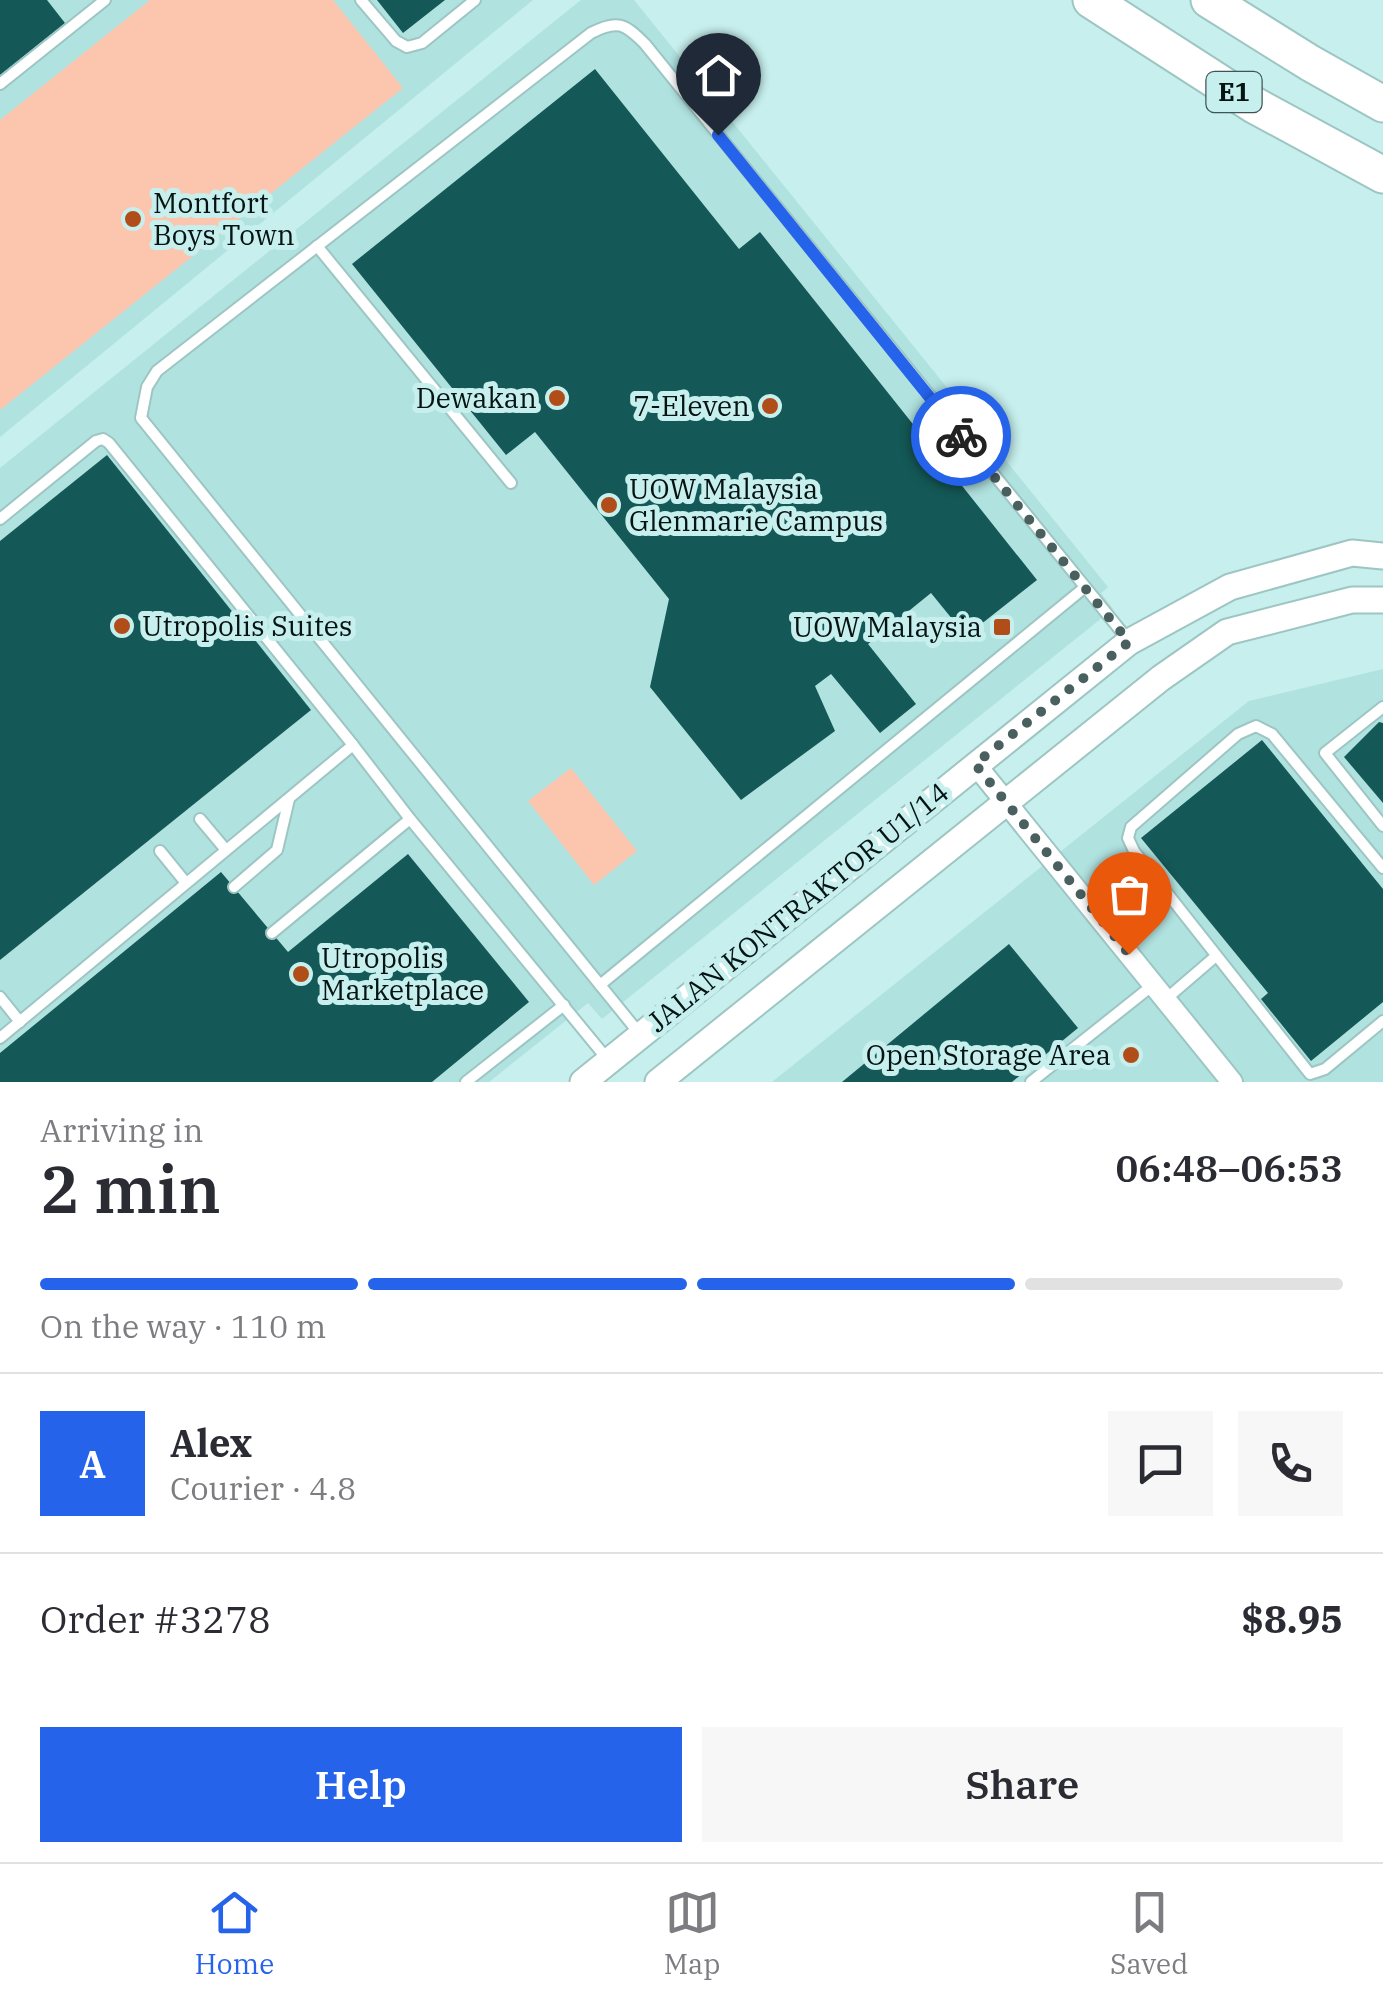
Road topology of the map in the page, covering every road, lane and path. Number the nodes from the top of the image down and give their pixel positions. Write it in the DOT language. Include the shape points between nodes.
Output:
graph roads {
  1 [pos="105,0"];
  2 [pos="361,0"];
  3 [pos="475,0"];
  4 [pos="1092,0"];
  5 [pos="1209,0"];
  6 [pos="0,84"];
  7 [pos="1383,104"];
  8 [pos="1383,175"];
  9 [pos="318,246"];
  10 [pos="510,483"];
  11 [pos="0,519"];
  12 [pos="1383,556"];
  13 [pos="1084,588"];
  14 [pos="1383,600"];
  15 [pos="1129,642"];
  16 [pos="1383,707"];
  17 [pos="354,745"];
  18 [pos="975,764"];
  19 [pos="290,798"];
  20 [pos="1006,802"];
  21 [pos="200,819"];
  22 [pos="410,819"];
  23 [pos="1383,826"];
  24 [pos="226,850"];
  25 [pos="160,851"];
  26 [pos="1383,868"];
  27 [pos="186,884"];
  28 [pos="234,886"];
  29 [pos="272,933"];
  30 [pos="1216,956"];
  31 [pos="600,985"];
  32 [pos="1159,992"];
  33 [pos="0,997"];
  34 [pos="564,1005"];
  35 [pos="1383,1021"];
  36 [pos="20,1022"];
  37 [pos="640,1036"];
  38 [pos="0,1038"];
  39 [pos="609,1061"];
  40 [pos="466,1082"];
  41 [pos="583,1082"];
  42 [pos="658,1082"];
  43 [pos="1031,1082"];
  44 [pos="1232,1082"];
  1 -- 6 [label="lane"];
  2 -- 3 [label="lane" via="407,48"];
  4 -- 8 [label="highway, E1" via="1254,105"];
  5 -- 7 [label="highway, E1"];
  9 -- 10 [label="lane"];
  9 -- 13 [label="lane" via="591,34 606,26 628,27"];
  9 -- 31 [label="lane" via="157,372 141,418"];
  11 -- 17 [label="lane" via="104,439"];
  12 -- 15 [label="street, JALAN KONTRAKTOR U1/14" via="1352,554 1230,587"];
  13 -- 15 [label="lane"];
  13 -- 31 [label="lane"];
  14 -- 20 [label="street, JALAN KONTRAKTOR U1/14" via="1352,600 1227,632"];
  15 -- 18 [label="street, JALAN KONTRAKTOR U1/14"];
  16 -- 23 [label="lane" via="1325,753"];
  17 -- 19 [label="lane"];
  17 -- 22 [label="lane"];
  18 -- 20 [label="street"];
  18 -- 37 [label="street, JALAN KONTRAKTOR U1/14"];
  19 -- 24 [label="lane"];
  19 -- 28 [label="lane" via="277,850"];
  20 -- 32 [label="street"];
  20 -- 42 [label="street, JALAN KONTRAKTOR U1/14"];
  21 -- 24 [label="lane"];
  22 -- 29 [label="lane"];
  22 -- 34 [label="lane"];
  24 -- 27 [label="lane"];
  25 -- 27 [label="lane"];
  26 -- 30 [label="lane" via="1272,734 1256,726 1238,734 1131,828 1128,838"];
  27 -- 36 [label="lane"];
  30 -- 32 [label="lane"];
  30 -- 35 [label="lane" via="1310,1074"];
  31 -- 37 [label="lane"];
  32 -- 43 [label="lane"];
  32 -- 44 [label="street"];
  33 -- 36 [label="lane"];
  34 -- 39 [label="lane"];
  34 -- 40 [label="lane"];
  36 -- 38 [label="lane"];
  37 -- 39 [label="street, JALAN KONTRAKTOR U1/14"];
  39 -- 41 [label="street, JALAN KONTRAKTOR U1/14"];
}
